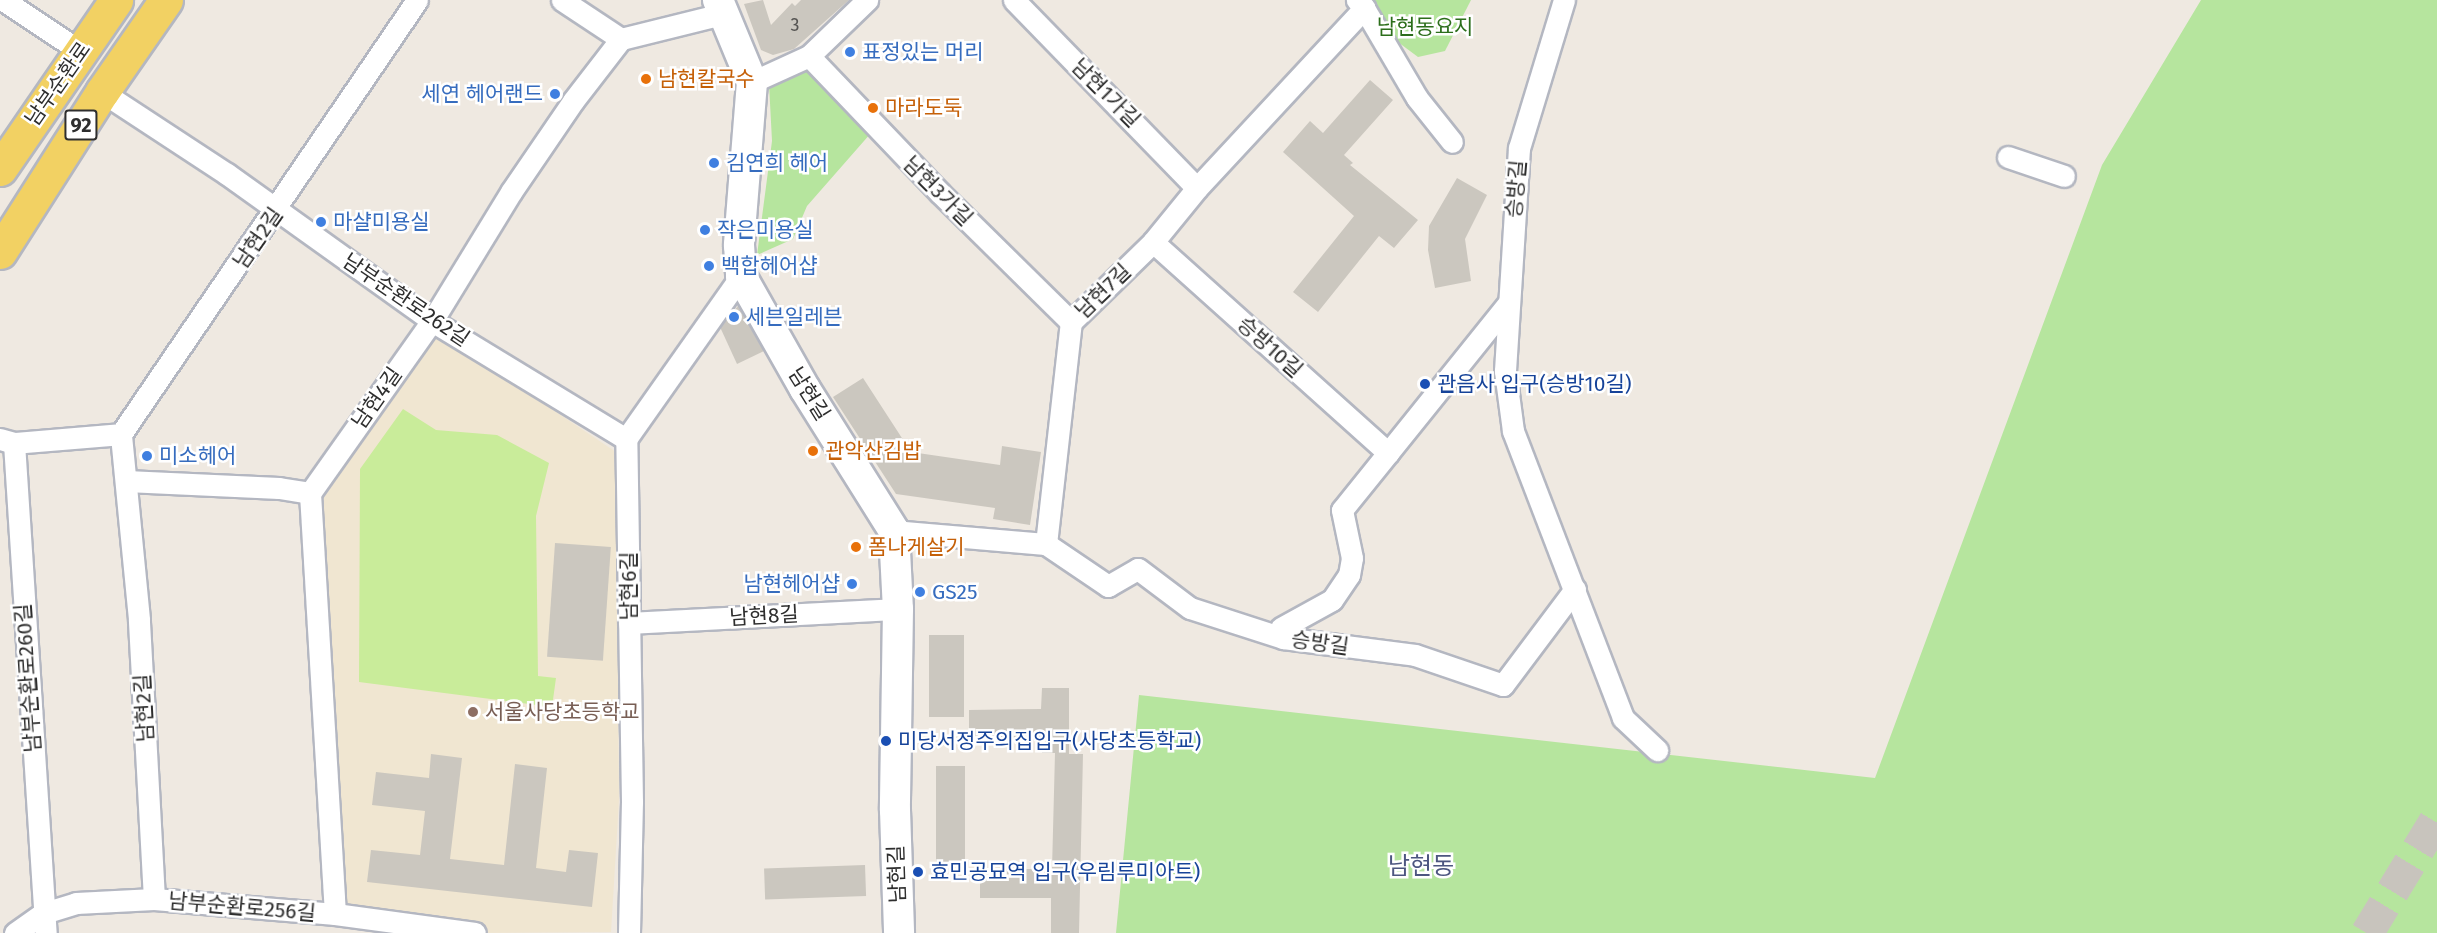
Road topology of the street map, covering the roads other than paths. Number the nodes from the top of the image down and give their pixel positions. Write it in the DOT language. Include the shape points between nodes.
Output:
graph roads {
  1 [pos="3,0"];
  2 [pos="116,0"];
  3 [pos="166,0"];
  4 [pos="417,0"];
  5 [pos="562,0"];
  6 [pos="867,0"];
  7 [pos="1014,0"];
  8 [pos="1564,0"];
  9 [pos="1360,4"];
  10 [pos="720,7"];
  11 [pos="621,39"];
  12 [pos="80,51"];
  13 [pos="809,56"];
  14 [pos="752,82"];
  15 [pos="102,92"];
  16 [pos="1452,142"];
  17 [pos="2008,157"];
  18 [pos="2,161"];
  19 [pos="2064,176"];
  20 [pos="1197,188"];
  21 [pos="277,211"];
  22 [pos="1153,242"];
  23 [pos="0,252"];
  24 [pos="741,276"];
  25 [pos="1508,304"];
  26 [pos="432,321"];
  27 [pos="1071,322"];
  28 [pos="121,434"];
  29 [pos="626,439"];
  30 [pos="7,441"];
  31 [pos="1388,453"];
  32 [pos="126,481"];
  33 [pos="310,493"];
  34 [pos="894,531"];
  35 [pos="1046,544"];
  36 [pos="1575,589"];
  37 [pos="898,609"];
  38 [pos="629,624"];
  39 [pos="1281,628"];
  40 [pos="1657,750"];
  41 [pos="154,899"];
  42 [pos="335,914"];
  43 [pos="45,923"];
  44 [pos="15,933"];
  45 [pos="475,933"];
  46 [pos="629,933"];
  47 [pos="899,933"];
  1 -- 12 [label="street"];
  2 -- 12 [label="main road, 남부순환로 / 92"];
  3 -- 15 [label="main road, 남부순환로 / 92"];
  4 -- 21 [label="street, 남현2길"];
  5 -- 11 [label="street"];
  6 -- 13 [label="street"];
  7 -- 20 [label="street, 남현1가길"];
  8 -- 25 [label="street, 승방길" via="1519,148"];
  9 -- 16 [label="street, 남현7길" via="1417,98"];
  9 -- 20 [label="street, 남현7길"];
  10 -- 11 [label="street"];
  10 -- 14 [label="street, 남현길"];
  11 -- 26 [label="street, 남현4길" via="511,192"];
  12 -- 18 [label="main road, 남부순환로 / 92"];
  13 -- 14 [label="street"];
  13 -- 27 [label="street, 남현3가길" via="939,193"];
  14 -- 24 [label="street, 남현길" via="739,245"];
  15 -- 21 [label="street, 남부순환로262길"];
  15 -- 23 [label="main road, 남부순환로 / 92"];
  17 -- 19 [label="street"];
  20 -- 22 [label="street, 남현7길"];
  21 -- 26 [label="street, 남부순환로262길"];
  21 -- 28 [label="street, 남현2길"];
  22 -- 27 [label="street, 남현7길"];
  22 -- 31 [label="street, 승방10길"];
  24 -- 29 [label="street"];
  24 -- 34 [label="street, 남현길" via="805,389"];
  25 -- 31 [label="street"];
  25 -- 36 [label="street, 승방길" via="1504,371 1513,431"];
  26 -- 29 [label="street, 남부순환로262길"];
  26 -- 33 [label="street, 남현4길"];
  27 -- 35 [label="street, 남현7길"];
  28 -- 30 [label="street, 남부순환로260길"];
  28 -- 32 [label="street, 남현2길"];
  29 -- 38 [label="street, 남현6길"];
  30 -- 43 [label="street, 남부순환로260길"];
  31 -- 39 [label="street" via="1342,510 1352,558 1349,575 1332,600"];
  32 -- 33 [label="street"];
  32 -- 41 [label="street, 남현2길" via="139,619"];
  33 -- 42 [label="street"];
  34 -- 35 [label="street"];
  34 -- 37 [label="street, 남현길"];
  35 -- 36 [label="street, 승방길" via="1108,586 1138,569 1190,608 1283,638 1415,655 1503,685"];
  36 -- 40 [label="street, 승방길" via="1623,718"];
  37 -- 38 [label="street, 남현8길"];
  37 -- 47 [label="street, 남현길" via="895,810"];
  38 -- 46 [label="street, 남현6길"];
  41 -- 42 [label="street, 남부순환로256길"];
  41 -- 43 [label="street, 남부순환로256길" via="76,903"];
  42 -- 45 [label="street, 남부순환로256길"];
  43 -- 44 [label="street, 남부순환로256길"];
}
